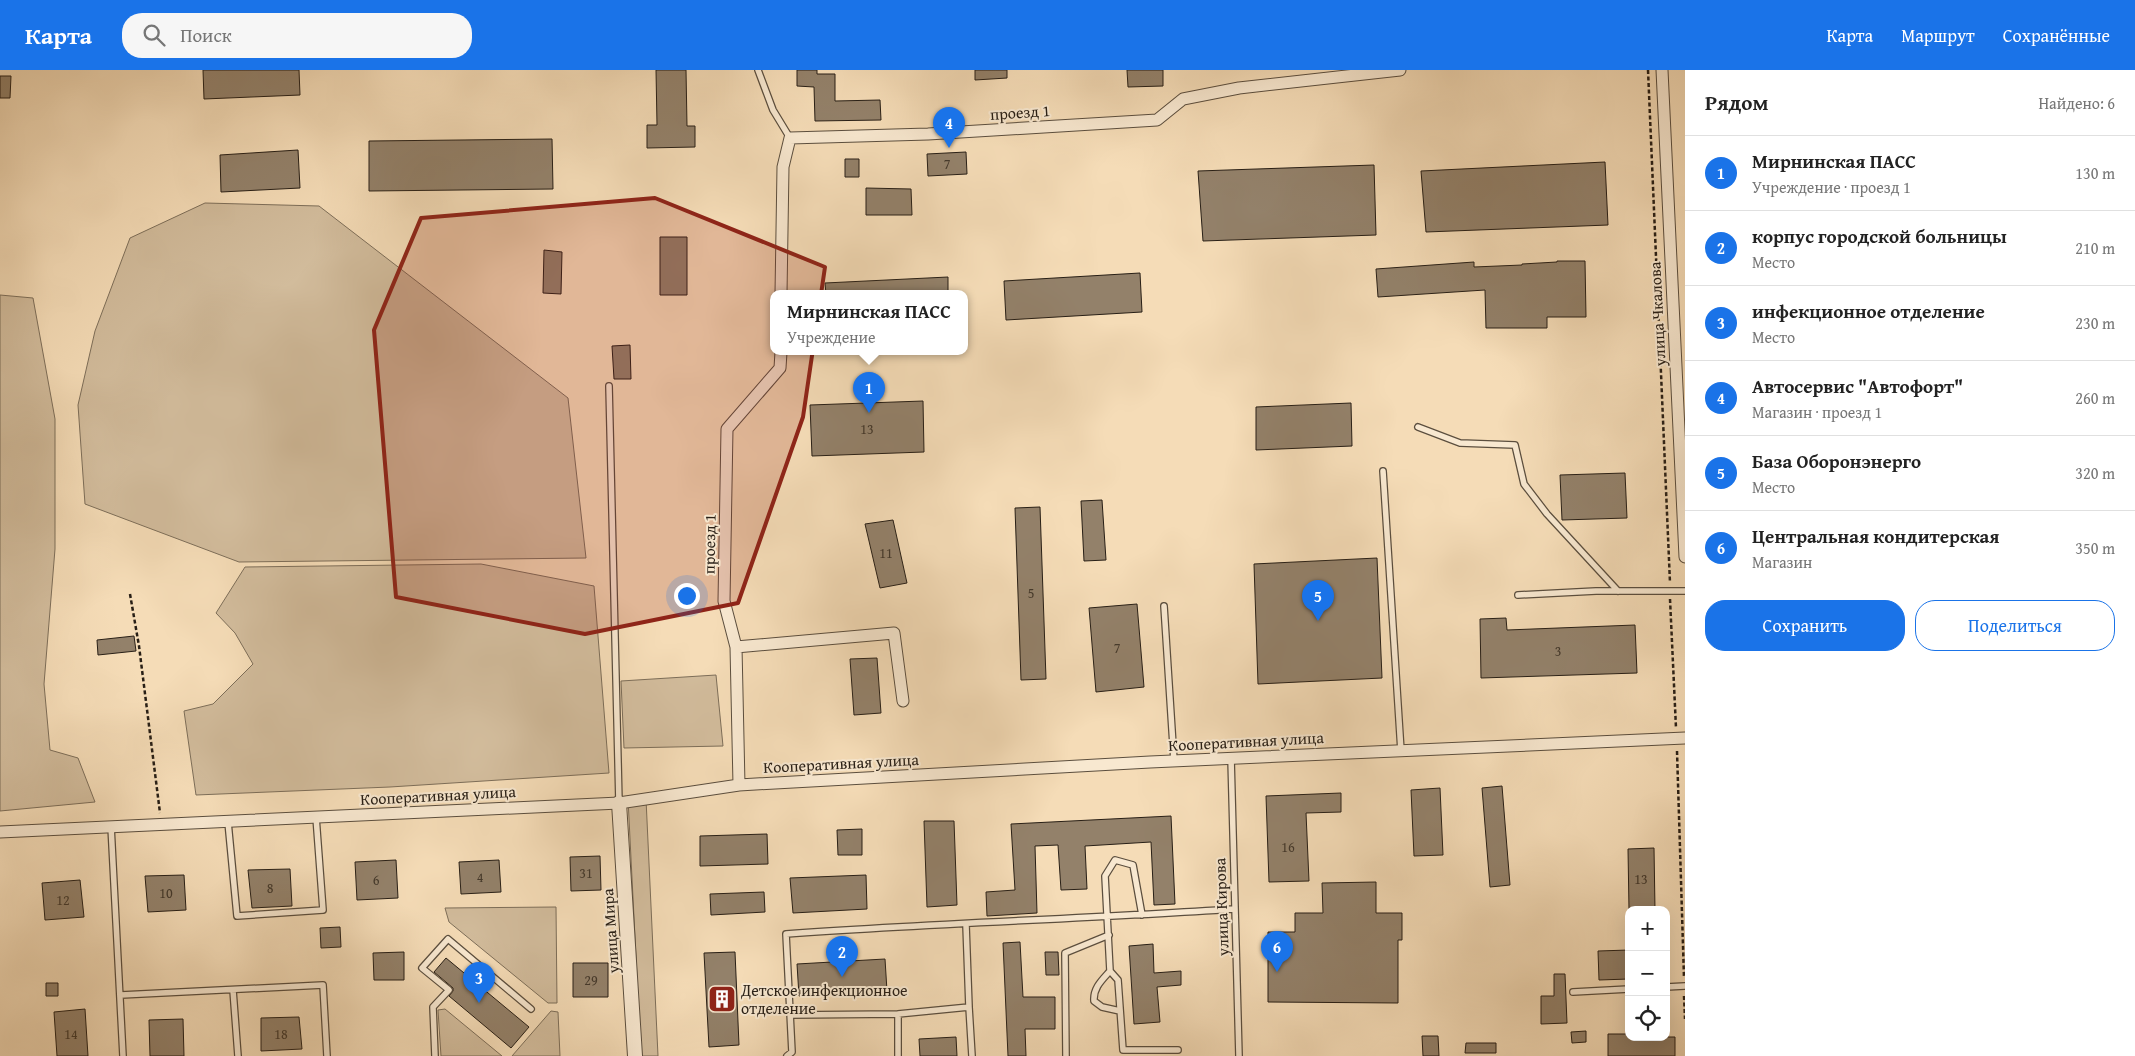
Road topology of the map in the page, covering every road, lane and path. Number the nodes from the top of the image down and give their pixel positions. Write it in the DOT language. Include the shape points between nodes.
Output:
graph roads {
  1 [pos="758,70"];
  2 [pos="1400,70"];
  3 [pos="1648,70"];
  4 [pos="1662,70"];
  5 [pos="790,138"];
  6 [pos="782,290"];
  7 [pos="781,355"];
  8 [pos="609,386"];
  9 [pos="1418,427"];
  10 [pos="1384,471"];
  11 [pos="1685,557"];
  12 [pos="1618,591"];
  13 [pos="1670,591"];
  14 [pos="1685,591"];
  15 [pos="130,594"];
  16 [pos="1518,595"];
  17 [pos="1164,606"];
  18 [pos="736,646"];
  19 [pos="903,701"];
  20 [pos="1681,739"];
  21 [pos="1401,751"];
  22 [pos="1231,758"];
  23 [pos="1174,761"];
  24 [pos="739,785"];
  25 [pos="619,803"];
  26 [pos="316,817"];
  27 [pos="228,822"];
  28 [pos="161,824"];
  29 [pos="111,826"];
  30 [pos="0,832"];
  31 [pos="1234,909"];
  32 [pos="1142,915"];
  33 [pos="1107,918"];
  34 [pos="966,925"];
  35 [pos="1109,934"];
  36 [pos="1110,970"];
  37 [pos="1684,986"];
  38 [pos="1670,987"];
  39 [pos="1625,989"];
  40 [pos="233,990"];
  41 [pos="1573,992"];
  42 [pos="121,995"];
  43 [pos="969,1007"];
  44 [pos="531,1008"];
  45 [pos="1120,1011"];
  46 [pos="898,1014"];
  47 [pos="791,1015"];
  48 [pos="1685,1019"];
  49 [pos="1178,1050"];
  50 [pos="123,1056"];
  51 [pos="238,1056"];
  52 [pos="327,1056"];
  53 [pos="435,1056"];
  54 [pos="635,1056"];
  55 [pos="787,1056"];
  56 [pos="898,1056"];
  57 [pos="972,1056"];
  58 [pos="1066,1056"];
  59 [pos="1239,1056"];
  1 -- 5 [label="lane" via="773,110"];
  2 -- 5 [label="street, проезд 1" via="1239,88 1183,99 1157,120 928,134"];
  3 -- 13 [label="path"];
  4 -- 11 [label="street, улица Чкалова"];
  5 -- 6 [label="street" via="783,167"];
  7 -- 18 [label="street, проезд 1" via="780,368 727,429 724,600"];
  8 -- 25 [label="lane"];
  9 -- 12 [label="lane" via="1460,442 1515,445 1524,484 1547,514"];
  10 -- 21 [label="lane"];
  12 -- 13 [label="lane"];
  12 -- 16 [label="lane"];
  13 -- 14 [label="lane"];
  13 -- 20 [label="path"];
  15 -- 28 [label="path" via="140,646"];
  17 -- 23 [label="lane"];
  18 -- 19 [label="street" via="894,633"];
  18 -- 24 [label="street, проезд 1"];
  20 -- 21 [label="street, Кооперативная улица"];
  20 -- 37 [label="path"];
  21 -- 22 [label="street, Кооперативная улица"];
  22 -- 23 [label="street, Кооперативная улица"];
  22 -- 31 [label="lane, улица Кирова"];
  23 -- 24 [label="street, Кооперативная улица"];
  24 -- 25 [label="street, Кооперативная улица"];
  25 -- 26 [label="street, Кооперативная улица"];
  25 -- 54 [label="street, улица Мира"];
  26 -- 27 [label="street, Кооперативная улица"];
  26 -- 27 [label="lane" via="323,910 237,916"];
  27 -- 28 [label="street, Кооперативная улица"];
  28 -- 29 [label="street, Кооперативная улица"];
  29 -- 30 [label="street, Кооперативная улица"];
  29 -- 42 [label="lane"];
  31 -- 32 [label="lane"];
  31 -- 59 [label="lane, улица Кирова"];
  32 -- 33 [label="lane"];
  32 -- 33 [label="lane" via="1133,865 1115,860 1105,876"];
  33 -- 34 [label="lane"];
  33 -- 35 [label="lane"];
  34 -- 43 [label="lane"];
  34 -- 47 [label="lane" via="786,934"];
  35 -- 36 [label="lane"];
  35 -- 58 [label="lane" via="1066,953"];
  36 -- 45 [label="lane" via="1118,980"];
  36 -- 45 [label="lane" via="1097,987 1094,1001 1102,1007"];
  37 -- 38 [label="lane"];
  37 -- 48 [label="path"];
  39 -- 41 [label="lane"];
  40 -- 42 [label="lane"];
  40 -- 51 [label="lane"];
  40 -- 52 [label="lane" via="323,985"];
  42 -- 50 [label="lane"];
  43 -- 46 [label="lane"];
  43 -- 57 [label="lane"];
  44 -- 53 [label="lane" via="448,939 422,968 449,990 433,1007"];
  45 -- 49 [label="lane" via="1122,1050"];
  46 -- 47 [label="lane"];
  46 -- 56 [label="lane"];
  47 -- 55 [label="lane" via="792,1052"];
}
